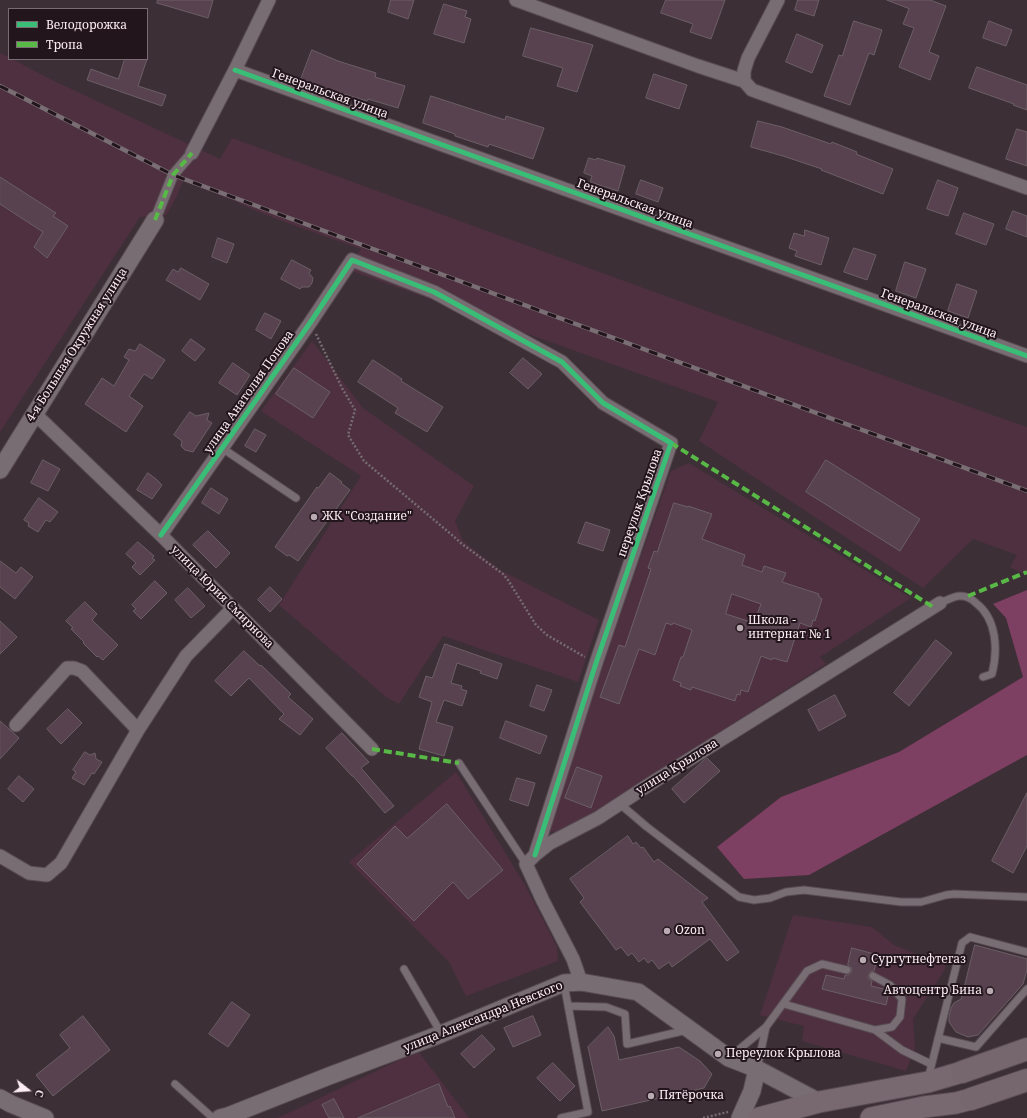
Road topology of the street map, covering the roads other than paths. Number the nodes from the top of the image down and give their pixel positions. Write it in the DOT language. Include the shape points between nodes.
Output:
graph roads {
  1 [pos="270,0"];
  2 [pos="516,0"];
  3 [pos="778,0"];
  4 [pos="235,70"];
  5 [pos="744,81"];
  6 [pos="192,153"];
  7 [pos="1027,188"];
  8 [pos="154,220"];
  9 [pos="352,260"];
  10 [pos="1027,356"];
  11 [pos="35,414"];
  12 [pos="222,448"];
  13 [pos="0,470"];
  14 [pos="296,498"];
  15 [pos="161,535"];
  16 [pos="940,603"];
  17 [pos="233,608"];
  18 [pos="983,677"];
  19 [pos="16,725"];
  20 [pos="138,730"];
  21 [pos="372,749"];
  22 [pos="459,763"];
  23 [pos="620,804"];
  24 [pos="0,856"];
  25 [pos="530,859"];
  26 [pos="1027,896"];
  27 [pos="1027,952"];
  28 [pos="404,969"];
  29 [pos="847,970"];
  30 [pos="873,976"];
  31 [pos="581,982"];
  32 [pos="564,983"];
  33 [pos="1027,989"];
  34 [pos="784,1004"];
  35 [pos="568,1006"];
  36 [pos="766,1026"];
  37 [pos="689,1029"];
  38 [pos="874,1030"];
  39 [pos="441,1034"];
  40 [pos="938,1038"];
  41 [pos="1027,1049"];
  42 [pos="729,1058"];
  43 [pos="757,1068"];
  44 [pos="962,1072"];
  45 [pos="930,1073"];
  46 [pos="1027,1080"];
  47 [pos="175,1084"];
  48 [pos="0,1098"];
  49 [pos="971,1099"];
  50 [pos="819,1102"];
  51 [pos="748,1114"];
  52 [pos="45,1118"];
  53 [pos="213,1118"];
  54 [pos="220,1118"];
  55 [pos="560,1118"];
  56 [pos="871,1118"];
  1 -- 4 [label="street"];
  2 -- 5 [label="street"];
  3 -- 5 [label="street" via="748,58"];
  4 -- 6 [label="street"];
  4 -- 10 [label="street, Генеральская улица"];
  5 -- 7 [label="street" via="752,90 775,99"];
  6 -- 8 [label="street" via="172,175"];
  8 -- 11 [label="street, 4-я Большая Окружная улица"];
  9 -- 12 [label="street, улица Анатолия Попова"];
  9 -- 25 [label="street, переулок Крылова" via="434,292 562,362 603,403 671,442"];
  11 -- 13 [label="street, 4-я Большая Окружная улица"];
  11 -- 15 [label="street, улица Юрия Смирнова"];
  12 -- 14 [label="lane"];
  12 -- 15 [label="street, улица Анатолия Попова"];
  15 -- 17 [label="street, улица Юрия Смирнова"];
  16 -- 18 [label="lane" via="958,596 968,596 989,617 994,630 994,664 992,674"];
  16 -- 23 [label="street, улица Крылова"];
  17 -- 20 [label="street" via="186,656"];
  17 -- 21 [label="street, улица Юрия Смирнова"];
  19 -- 20 [label="street" via="67,668 74,668 82,671"];
  20 -- 24 [label="street" via="61,863 47,875 29,873"];
  22 -- 25 [label="lane"];
  23 -- 25 [label="street, улица Крылова" via="550,843"];
  23 -- 26 [label="lane" via="647,828 739,897 754,900 804,890 901,902 921,902 954,894"];
  25 -- 31 [label="street" via="533,891 573,959"];
  27 -- 40 [label="lane" via="970,937 962,943"];
  28 -- 39 [label="lane"];
  29 -- 34 [label="lane" via="822,964 807,971"];
  30 -- 38 [label="lane" via="890,984 902,999 900,1017 892,1027"];
  31 -- 32 [label="street, улица Александра Невского"];
  31 -- 37 [label="street, улица Александра Невского" via="638,992"];
  32 -- 35 [label="lane"];
  32 -- 39 [label="street, улица Александра Невского"];
  33 -- 40 [label="lane" via="976,1047"];
  34 -- 36 [label="lane"];
  34 -- 38 [label="lane"];
  35 -- 37 [label="lane" via="606,1007 625,1014 627,1044"];
  35 -- 55 [label="lane" via="588,1112"];
  36 -- 42 [label="lane"];
  36 -- 43 [label="lane"];
  37 -- 42 [label="street, улица Александра Невского"];
  38 -- 45 [label="lane"];
  39 -- 54 [label="street, улица Александра Невского"];
  40 -- 45 [label="lane"];
  41 -- 44 [label="highway"];
  42 -- 43 [label="street, улица Александра Невского"];
  43 -- 50 [label="street, улица Александра Невского"];
  43 -- 51 [label="street"];
  44 -- 45 [label="main road"];
  45 -- 50 [label="main road"];
  46 -- 49 [label="highway"];
  47 -- 53 [label="lane"];
  48 -- 52 [label="street"];
  49 -- 56 [label="main road"];
  50 -- 51 [label="main road"];
}
